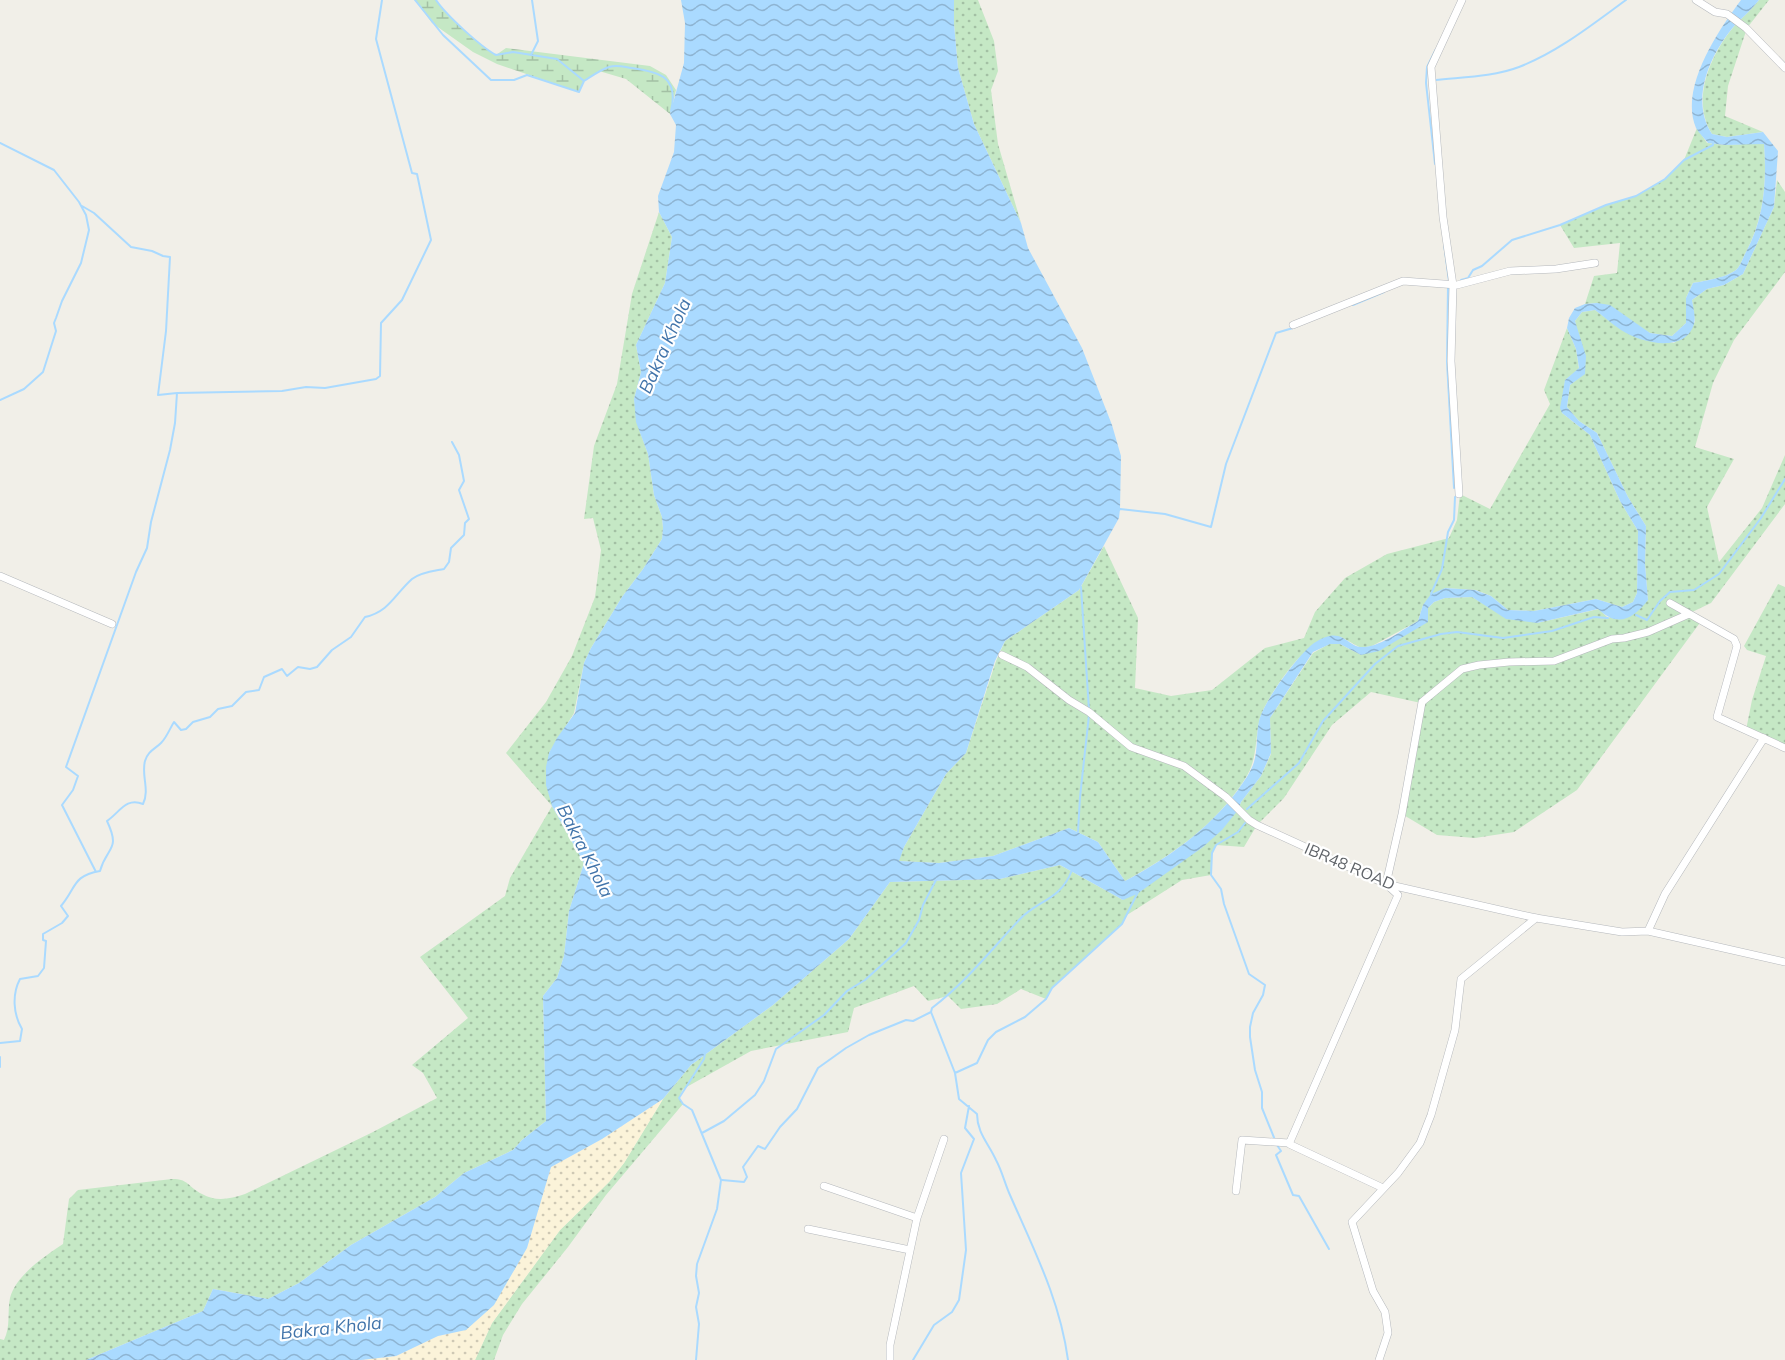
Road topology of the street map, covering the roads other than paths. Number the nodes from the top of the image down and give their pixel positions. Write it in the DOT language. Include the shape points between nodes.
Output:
graph roads {
  1 [pos="1462,0"];
  2 [pos="1696,0"];
  3 [pos="1785,68"];
  4 [pos="1595,263"];
  5 [pos="1453,285"];
  6 [pos="1293,326"];
  7 [pos="1459,494"];
  8 [pos="0,576"];
  9 [pos="1670,603"];
  10 [pos="1689,614"];
  11 [pos="112,624"];
  12 [pos="1002,655"];
  13 [pos="1764,738"];
  14 [pos="1785,748"];
  15 [pos="1386,884"];
  16 [pos="1536,918"];
  17 [pos="1648,931"];
  18 [pos="1785,962"];
  19 [pos="944,1139"];
  20 [pos="1289,1143"];
  21 [pos="824,1186"];
  22 [pos="1383,1188"];
  23 [pos="1236,1191"];
  24 [pos="917,1218"];
  25 [pos="808,1229"];
  26 [pos="910,1251"];
  27 [pos="890,1360"];
  28 [pos="1379,1360"];
  1 -- 5 [label="street" via="1431,67 1443,217"];
  2 -- 3 [label="street" via="1741,24"];
  4 -- 5 [label="street" via="1510,271"];
  5 -- 6 [label="street" via="1398,283"];
  5 -- 7 [label="street" via="1451,361"];
  8 -- 11 [label="street"];
  9 -- 10 [label="street"];
  10 -- 13 [label="street" via="1734,639 1737,646 1717,717"];
  10 -- 15 [label="street" via="1648,632 1612,639 1554,661 1462,669 1422,702"];
  12 -- 15 [label="street, IBR48 ROAD" via="1027,667 1131,747 1184,766 1257,825"];
  13 -- 14 [label="street"];
  13 -- 17 [label="street" via="1665,894"];
  15 -- 16 [label="street, IBR48 ROAD"];
  15 -- 20 [label="street" via="1398,895"];
  16 -- 17 [label="street, IBR48 ROAD" via="1622,932"];
  16 -- 22 [label="street" via="1461,979 1455,1030 1431,1115 1412,1156"];
  17 -- 18 [label="street, IBR48 ROAD"];
  19 -- 24 [label="street"];
  20 -- 22 [label="street"];
  20 -- 23 [label="street" via="1242,1140"];
  21 -- 24 [label="street"];
  22 -- 28 [label="street" via="1352,1222 1373,1291 1385,1312 1388,1333"];
  24 -- 26 [label="street"];
  25 -- 26 [label="street"];
  26 -- 27 [label="street"];
}
